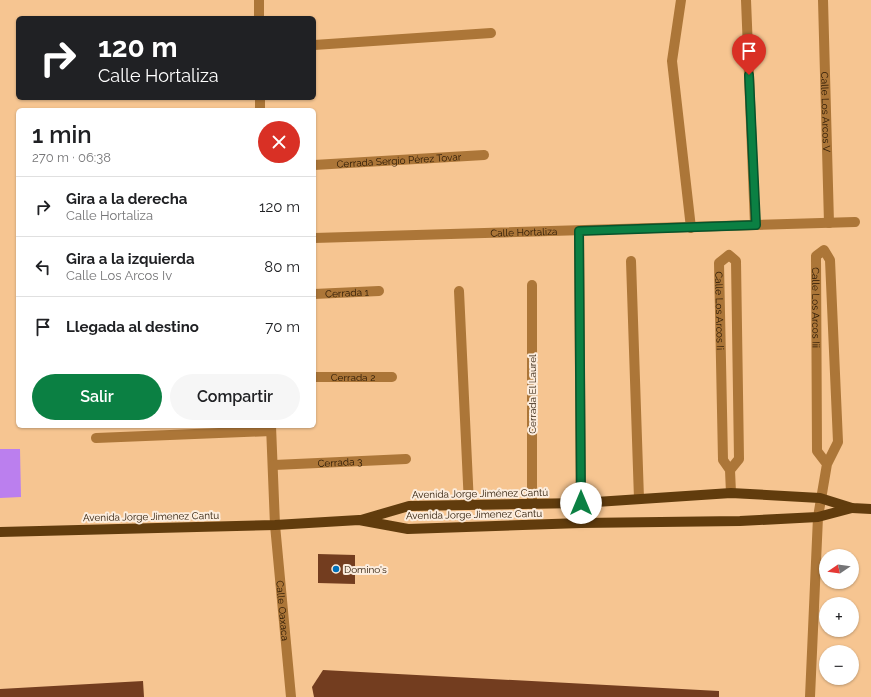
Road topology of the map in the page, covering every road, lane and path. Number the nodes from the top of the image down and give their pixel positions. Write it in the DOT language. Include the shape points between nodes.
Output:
graph roads {
  1 [pos="259,0"];
  2 [pos="681,0"];
  3 [pos="746,0"];
  4 [pos="823,0"];
  5 [pos="259,16"];
  6 [pos="491,33"];
  7 [pos="316,45"];
  8 [pos="484,155"];
  9 [pos="316,164"];
  10 [pos="855,222"];
  11 [pos="829,223"];
  12 [pos="756,225"];
  13 [pos="691,228"];
  14 [pos="579,231"];
  15 [pos="316,238"];
  16 [pos="631,261"];
  17 [pos="532,285"];
  18 [pos="379,290"];
  19 [pos="459,292"];
  20 [pos="316,294"];
  21 [pos="834,350"];
  22 [pos="817,351"];
  23 [pos="737,358"];
  24 [pos="721,359"];
  25 [pos="316,377"];
  26 [pos="392,377"];
  27 [pos="271,429"];
  28 [pos="96,438"];
  29 [pos="406,459"];
  30 [pos="827,464"];
  31 [pos="274,465"];
  32 [pos="730,470"];
  33 [pos="731,493"];
  34 [pos="820,498"];
  35 [pos="639,499"];
  36 [pos="581,503"];
  37 [pos="532,504"];
  38 [pos="469,505"];
  39 [pos="852,508"];
  40 [pos="871,509"];
  41 [pos="818,517"];
  42 [pos="359,520"];
  43 [pos="581,523"];
  44 [pos="275,525"];
  45 [pos="0,532"];
  46 [pos="291,697"];
  47 [pos="810,697"];
  1 -- 5 [label="street"];
  2 -- 13 [label="street" via="672,61"];
  3 -- 12 [label="street"];
  4 -- 11 [label="street, Calle Los Arcos V"];
  6 -- 7 [label="street"];
  8 -- 9 [label="street, Cerrada Sergio Pérez Tovar"];
  10 -- 11 [label="street, Calle Hortaliza"];
  11 -- 12 [label="street, Calle Hortaliza"];
  12 -- 13 [label="street, Calle Hortaliza"];
  13 -- 14 [label="street, Calle Hortaliza"];
  14 -- 15 [label="street, Calle Hortaliza"];
  14 -- 36 [label="street"];
  16 -- 35 [label="street"];
  17 -- 37 [label="street, Cerrada El Laurel"];
  18 -- 20 [label="street, Cerrada 1"];
  19 -- 38 [label="street"];
  21 -- 22 [label="street"];
  21 -- 22 [label="street, Calle Los Arcos Iii" via="830,260 824,250 816,256"];
  21 -- 30 [label="street, Calle Los Arcos Iii" via="838,442"];
  22 -- 30 [label="street, Calle Los Arcos Iii" via="817,451"];
  23 -- 24 [label="street"];
  23 -- 24 [label="street, Calle Los Arcos Ii" via="736,261 729,255 719,263"];
  23 -- 32 [label="street, Calle Los Arcos Ii" via="738,459"];
  24 -- 32 [label="street, Calle Los Arcos Ii" via="723,460"];
  25 -- 26 [label="street, Cerrada 2"];
  27 -- 28 [label="street"];
  27 -- 31 [label="street, Calle Oaxaca"];
  29 -- 31 [label="street, Cerrada 3"];
  30 -- 34 [label="street, Calle Los Arcos Iii"];
  31 -- 44 [label="street, Calle Oaxaca"];
  32 -- 33 [label="street, Calle Los Arcos Ii"];
  33 -- 34 [label="main road, Avenida Jorge Jiménez Cantú"];
  33 -- 35 [label="main road, Avenida Jorge Jiménez Cantú"];
  34 -- 39 [label="main road, Avenida Jorge Jimenez Cantu"];
  34 -- 41 [label="street, Calle Los Arcos Iii"];
  35 -- 36 [label="main road, Avenida Jorge Jiménez Cantú"];
  36 -- 37 [label="main road, Avenida Jorge Jiménez Cantú"];
  36 -- 43 [label="street"];
  37 -- 38 [label="main road, Avenida Jorge Jiménez Cantú"];
  38 -- 42 [label="main road, Avenida Jorge Jiménez Cantú" via="409,506"];
  39 -- 40 [label="main road, Avenida Jorge Jimenez Cantu"];
  39 -- 41 [label="main road, Avenida Jorge Jimenez Cantu"];
  41 -- 43 [label="main road, Avenida Jorge Jimenez Cantu" via="740,521"];
  41 -- 47 [label="street, Calle Los Arcos Iii"];
  42 -- 43 [label="main road, Avenida Jorge Jimenez Cantu" via="408,529"];
  42 -- 44 [label="main road, Avenida Jorge Jimenez Cantu"];
  44 -- 45 [label="main road, Avenida Jorge Jimenez Cantu"];
  44 -- 46 [label="street, Calle Oaxaca"];
}
